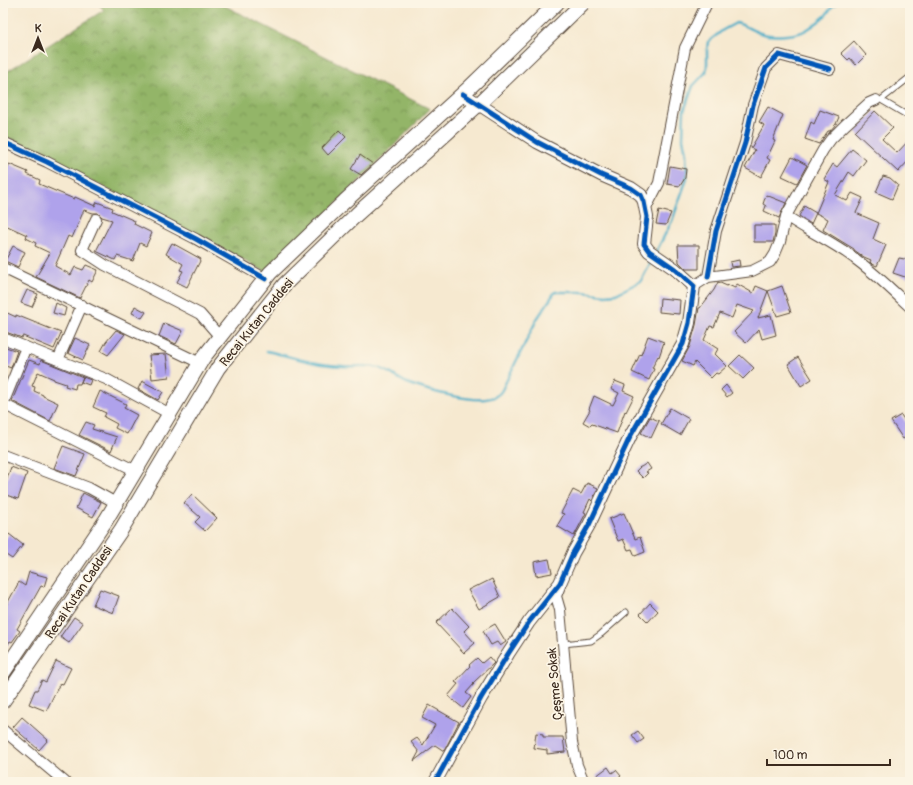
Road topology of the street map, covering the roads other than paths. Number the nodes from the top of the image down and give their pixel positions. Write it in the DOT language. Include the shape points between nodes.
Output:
graph roads {
  1 [pos="557,3"];
  2 [pos="583,3"];
  3 [pos="707,3"];
  4 [pos="830,69"];
  5 [pos="910,77"];
  6 [pos="463,94"];
  7 [pos="878,100"];
  8 [pos="478,104"];
  9 [pos="910,117"];
  10 [pos="3,142"];
  11 [pos="646,208"];
  12 [pos="786,216"];
  13 [pos="96,219"];
  14 [pos="3,268"];
  15 [pos="708,277"];
  16 [pos="266,279"];
  17 [pos="694,286"];
  18 [pos="82,305"];
  19 [pos="910,307"];
  20 [pos="220,337"];
  21 [pos="3,338"];
  22 [pos="26,347"];
  23 [pos="58,360"];
  24 [pos="200,363"];
  25 [pos="3,404"];
  26 [pos="170,414"];
  27 [pos="3,455"];
  28 [pos="136,470"];
  29 [pos="116,503"];
  30 [pos="560,584"];
  31 [pos="626,612"];
  32 [pos="563,644"];
  33 [pos="3,673"];
  34 [pos="3,701"];
  35 [pos="3,730"];
  36 [pos="65,782"];
  37 [pos="435,782"];
  38 [pos="584,782"];
  1 -- 6 [label="main road, Recai Kutan Caddesi"];
  2 -- 8 [label="main road, Recai Kutan Caddesi"];
  3 -- 11 [label="street" via="686,48 659,183"];
  4 -- 15 [label="street" via="779,55 766,68 716,231"];
  5 -- 7 [label="lane"];
  6 -- 8 [label="street"];
  6 -- 16 [label="main road, Recai Kutan Caddesi" via="345,201"];
  7 -- 9 [label="lane"];
  7 -- 12 [label="street" via="869,103 822,150"];
  8 -- 11 [label="street" via="538,142 631,188 641,195"];
  8 -- 34 [label="main road, Recai Kutan Caddesi" via="284,285 218,368 121,530"];
  10 -- 16 [label="street" via="196,239"];
  11 -- 17 [label="street" via="644,244 649,251"];
  12 -- 15 [label="street" via="780,242 770,262 752,271"];
  12 -- 19 [label="street" via="854,258 877,275"];
  13 -- 20 [label="street" via="82,250 105,265 200,314"];
  14 -- 18 [label="street"];
  15 -- 17 [label="street"];
  16 -- 20 [label="main road, Recai Kutan Caddesi"];
  17 -- 30 [label="street" via="683,344 631,436"];
  18 -- 23 [label="street"];
  18 -- 24 [label="street"];
  20 -- 24 [label="main road, Recai Kutan Caddesi"];
  21 -- 22 [label="street"];
  22 -- 23 [label="street"];
  22 -- 25 [label="street"];
  23 -- 26 [label="street" via="106,379"];
  24 -- 26 [label="main road, Recai Kutan Caddesi"];
  25 -- 28 [label="street"];
  26 -- 28 [label="main road, Recai Kutan Caddesi"];
  27 -- 29 [label="street" via="89,488"];
  28 -- 29 [label="main road, Recai Kutan Caddesi"];
  29 -- 33 [label="main road, Recai Kutan Caddesi"];
  30 -- 32 [label="street, Çeşme Sokak" via="556,596"];
  30 -- 37 [label="street" via="529,622 508,654"];
  31 -- 32 [label="lane" via="591,641"];
  32 -- 38 [label="street, Çeşme Sokak" via="572,742"];
  35 -- 36 [label="street"];
}
